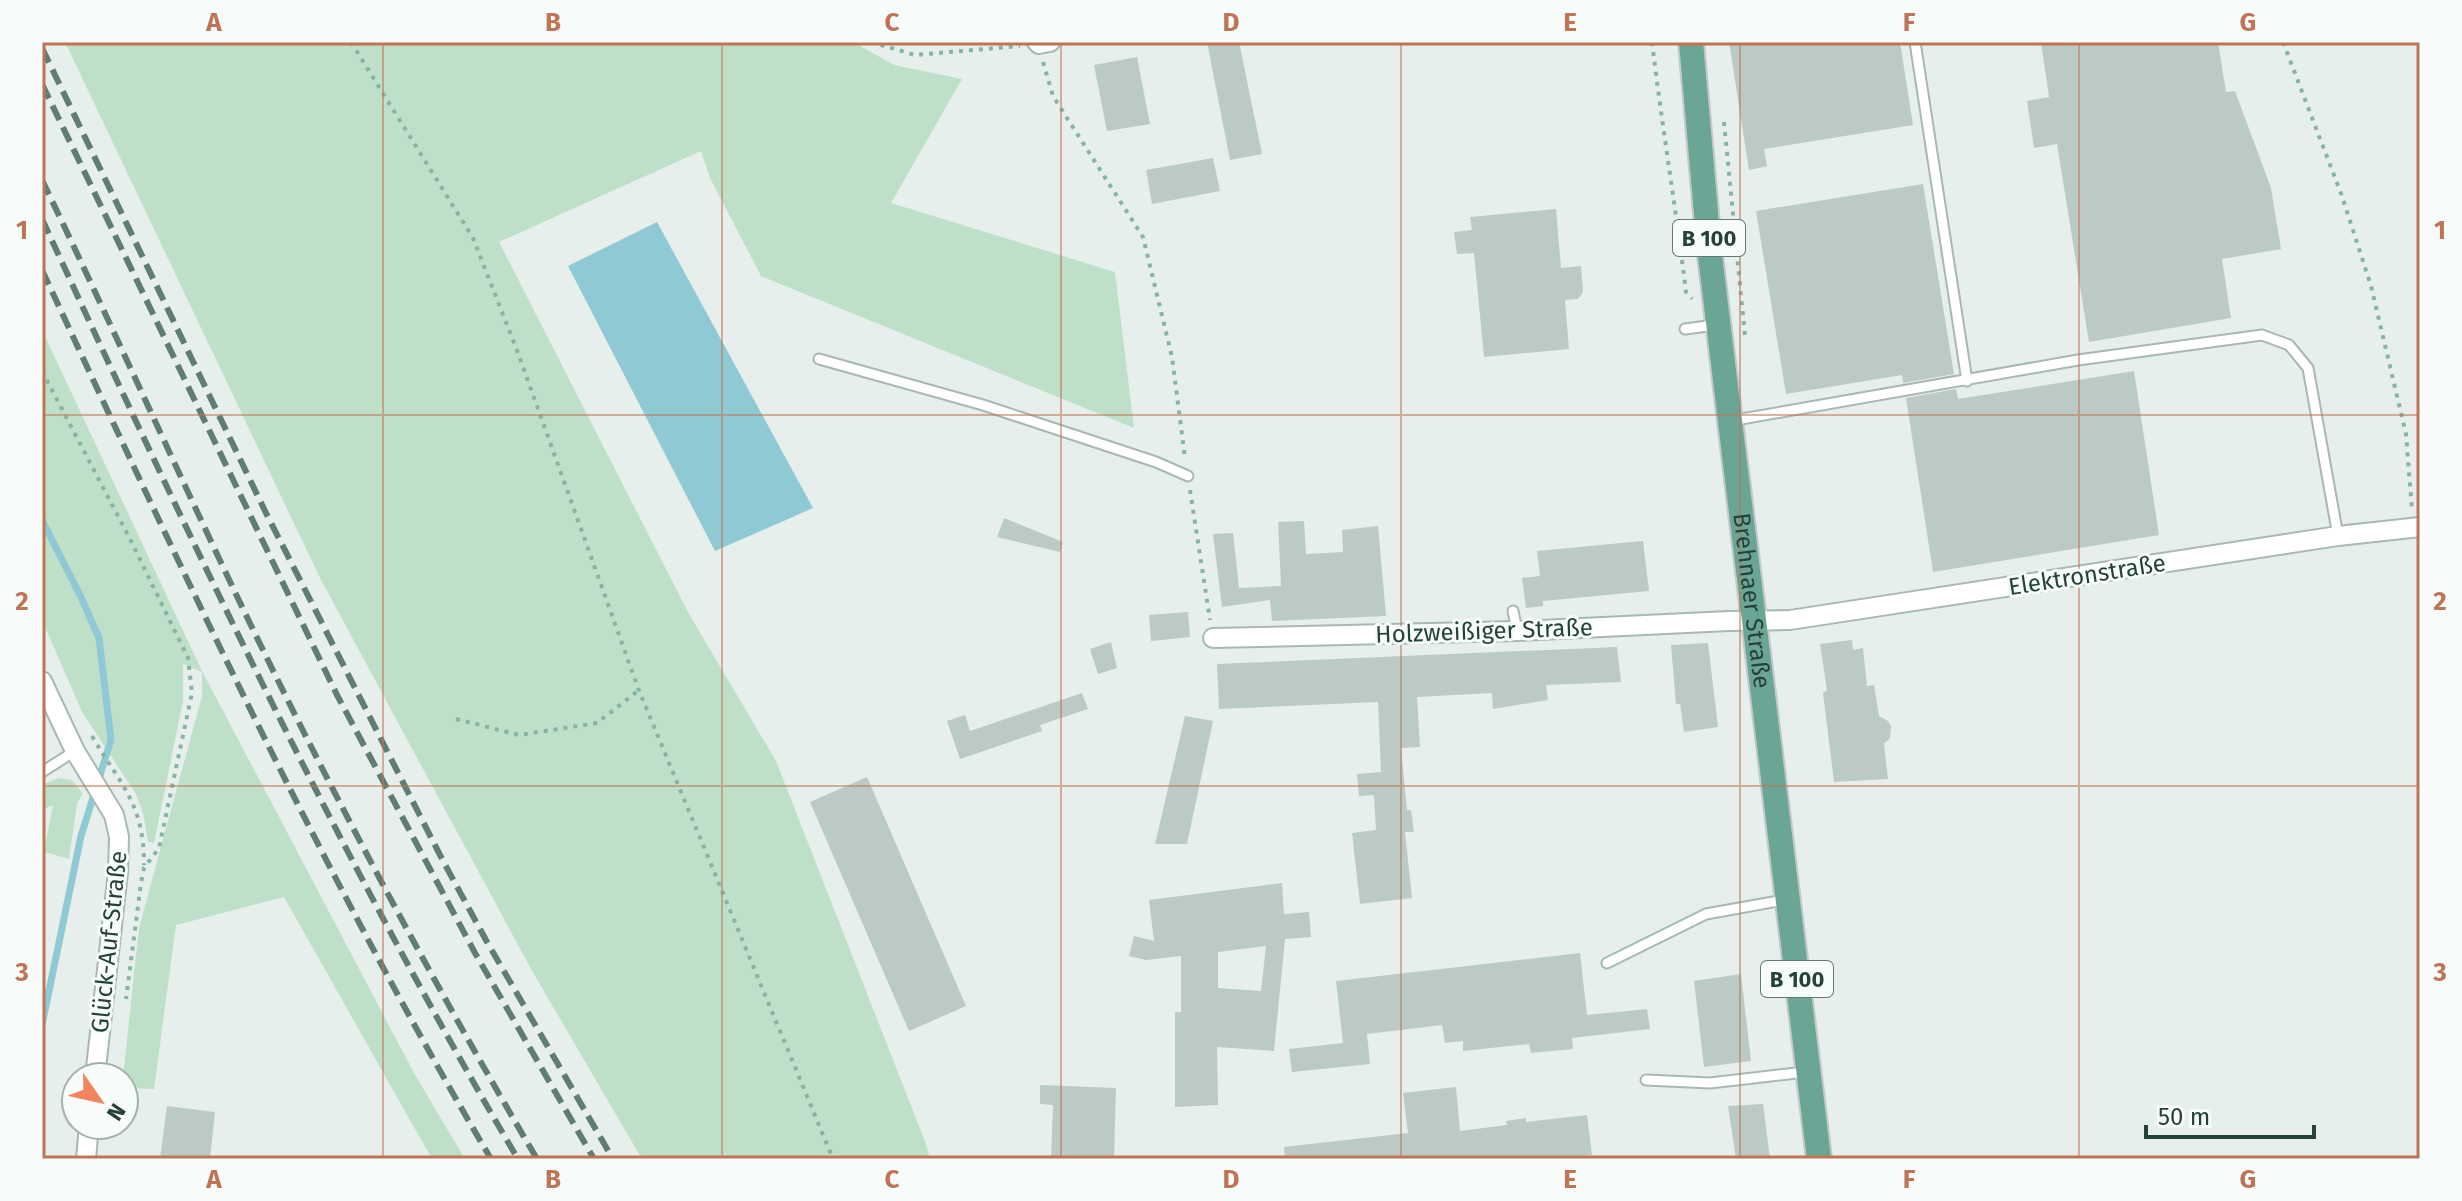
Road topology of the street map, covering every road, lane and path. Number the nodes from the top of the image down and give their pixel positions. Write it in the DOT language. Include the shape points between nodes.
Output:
graph roads {
  1 [pos="351,42"];
  2 [pos="871,42"];
  3 [pos="1652,42"];
  4 [pos="1691,42"];
  5 [pos="1915,42"];
  6 [pos="2283,42"];
  7 [pos="1042,43"];
  8 [pos="1723,115"];
  9 [pos="1692,299"];
  10 [pos="1718,324"];
  11 [pos="1685,329"];
  12 [pos="1745,347"];
  13 [pos="819,359"];
  14 [pos="42,371"];
  15 [pos="1967,381"];
  16 [pos="1730,421"];
  17 [pos="1188,476"];
  18 [pos="2416,528"];
  19 [pos="2338,536"];
  20 [pos="1513,611"];
  21 [pos="1754,620"];
  22 [pos="1517,631"];
  23 [pos="1213,638"];
  24 [pos="42,681"];
  25 [pos="638,688"];
  26 [pos="456,719"];
  27 [pos="98,745"];
  28 [pos="75,751"];
  29 [pos="42,772"];
  30 [pos="122,782"];
  31 [pos="1788,900"];
  32 [pos="1607,963"];
  33 [pos="126,1002"];
  34 [pos="97,1061"];
  35 [pos="1809,1071"];
  36 [pos="1646,1080"];
  37 [pos="833,1159"];
  38 [pos="1819,1159"];
  1 -- 25 [label="path" via="473,238"];
  2 -- 7 [label="path" via="915,55"];
  3 -- 9 [label="path" via="1686,292"];
  4 -- 10 [label="main road, Brehnaer Straße / B 100"];
  5 -- 15 [label="lane"];
  6 -- 18 [label="path" via="2371,286 2406,434"];
  7 -- 17 [label="path" via="1053,96 1143,237 1172,357"];
  8 -- 12 [label="path"];
  10 -- 11 [label="lane"];
  10 -- 16 [label="main road, Brehnaer Straße / B 100"];
  13 -- 17 [label="lane" via="983,405"];
  14 -- 33 [label="path" via="188,658 192,693 159,848 144,868"];
  15 -- 16 [label="lane"];
  15 -- 19 [label="lane" via="2262,335 2289,345 2308,368"];
  16 -- 21 [label="main road, Brehnaer Straße / B 100"];
  17 -- 23 [label="path"];
  18 -- 19 [label="street, Elektronstraße"];
  19 -- 21 [label="street, Elektronstraße" via="1807,618"];
  20 -- 22 [label="lane"];
  21 -- 22 [label="street, Holzweißiger Straße"];
  21 -- 31 [label="main road, Brehnaer Straße / B 100"];
  22 -- 23 [label="street, Holzweißiger Straße"];
  24 -- 28 [label="street, Glück-Auf-Straße"];
  25 -- 26 [label="path" via="597,723 519,735"];
  25 -- 37 [label="path"];
  27 -- 30 [label="path"];
  28 -- 29 [label="lane"];
  28 -- 34 [label="street, Glück-Auf-Straße" via="114,815 119,837"];
  31 -- 32 [label="lane" via="1706,914"];
  31 -- 35 [label="main road, Brehnaer Straße / B 100"];
  35 -- 36 [label="lane" via="1710,1083"];
  35 -- 38 [label="main road, Brehnaer Straße / B 100"];
}
